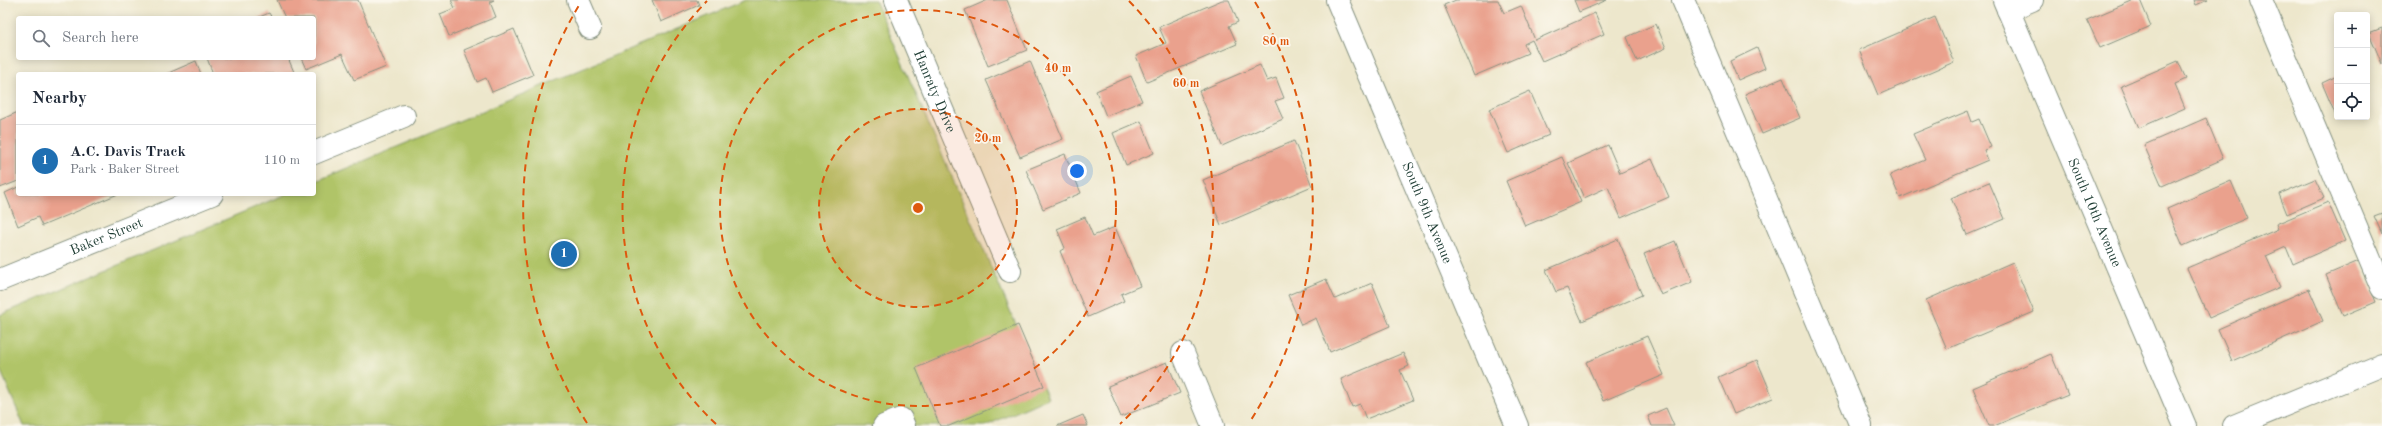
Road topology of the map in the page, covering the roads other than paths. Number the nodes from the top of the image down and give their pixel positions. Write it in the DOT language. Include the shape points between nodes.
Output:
graph roads {
  1 [pos="578,0"];
  2 [pos="896,0"];
  3 [pos="1337,0"];
  4 [pos="1683,0"];
  5 [pos="2032,0"];
  6 [pos="2261,0"];
  7 [pos="2006,5"];
  8 [pos="590,28"];
  9 [pos="404,116"];
  10 [pos="316,152"];
  11 [pos="207,196"];
  12 [pos="1010,271"];
  13 [pos="0,280"];
  14 [pos="2382,288"];
  15 [pos="1183,353"];
  16 [pos="2382,365"];
  17 [pos="884,426"];
  18 [pos="904,426"];
  19 [pos="1213,426"];
  20 [pos="1517,426"];
  21 [pos="1861,426"];
  22 [pos="2185,426"];
  23 [pos="2234,426"];
  1 -- 8 [label="street"];
  2 -- 12 [label="street, Hanraty Drive"];
  3 -- 20 [label="street, South 9th Avenue"];
  4 -- 21 [label="street"];
  5 -- 7 [label="street"];
  6 -- 14 [label="street"];
  7 -- 22 [label="street, South 10th Avenue"];
  9 -- 10 [label="street"];
  11 -- 13 [label="street, Baker Street"];
  15 -- 19 [label="street"];
  16 -- 23 [label="street"];
  17 -- 18 [label="street" via="901,419"];
}
